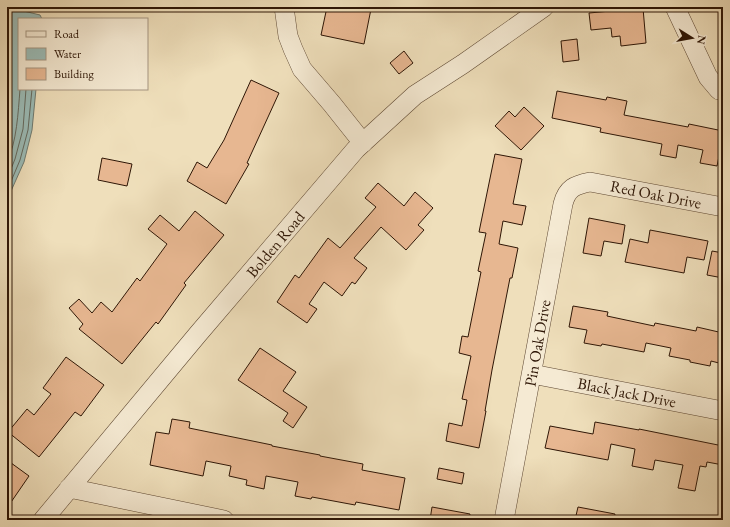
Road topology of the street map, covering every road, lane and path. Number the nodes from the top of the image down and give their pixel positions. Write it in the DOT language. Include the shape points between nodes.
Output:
graph roads {
  1 [pos="284,7"];
  2 [pos="544,7"];
  3 [pos="675,7"];
  4 [pos="719,90"];
  5 [pos="363,143"];
  6 [pos="590,182"];
  7 [pos="723,207"];
  8 [pos="532,374"];
  9 [pos="723,411"];
  10 [pos="69,488"];
  11 [pos="42,520"];
  12 [pos="224,520"];
  13 [pos="504,520"];
  1 -- 5 [label="street" via="288,36 302,69"];
  2 -- 5 [label="street, Bolden Road" via="415,96"];
  3 -- 4 [label="street" via="708,77"];
  5 -- 10 [label="street, Bolden Road"];
  6 -- 7 [label="street, Red Oak Drive"];
  6 -- 8 [label="street, Pin Oak Drive" via="578,184 565,196"];
  8 -- 9 [label="street, Black Jack Drive"];
  8 -- 13 [label="street, Pin Oak Drive"];
  10 -- 11 [label="street, Bolden Road"];
  10 -- 12 [label="street"];
}
